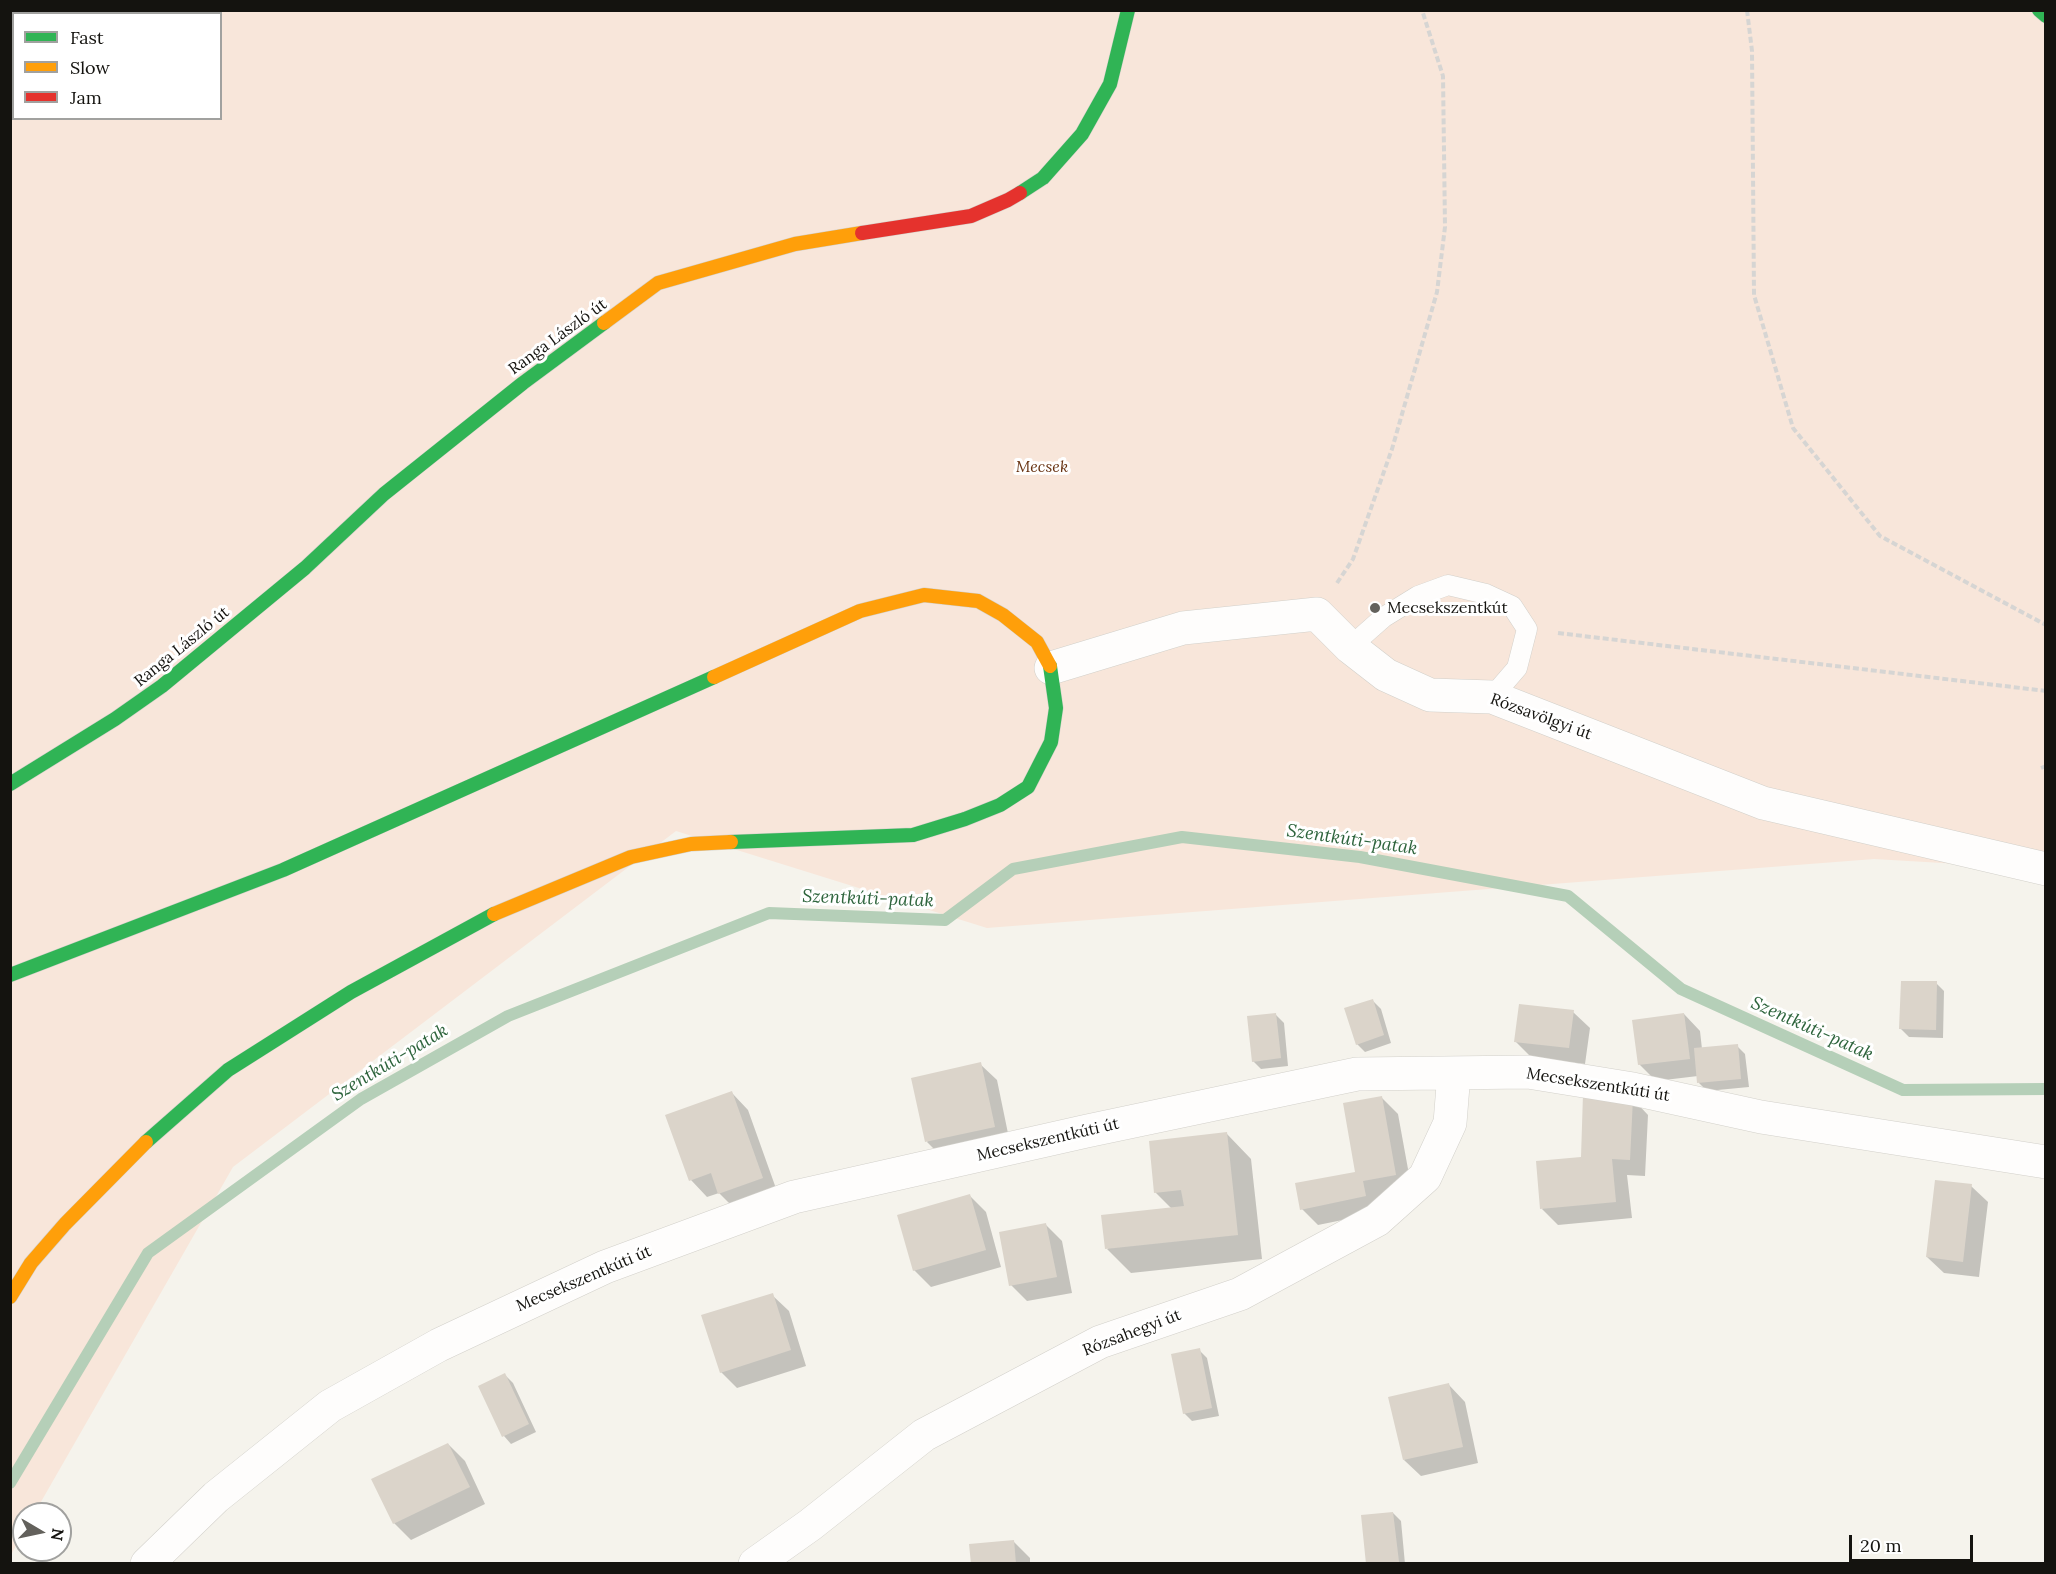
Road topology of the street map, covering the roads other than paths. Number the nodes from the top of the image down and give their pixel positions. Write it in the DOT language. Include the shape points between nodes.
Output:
graph roads {
  1 [pos="1128,10"];
  2 [pos="2039,10"];
  3 [pos="2046,16"];
  4 [pos="1350,647"];
  5 [pos="1051,668"];
  6 [pos="1492,697"];
  7 [pos="10,784"];
  8 [pos="2046,869"];
  9 [pos="10,975"];
  10 [pos="1454,1073"];
  11 [pos="2046,1162"];
  12 [pos="10,1297"];
  13 [pos="147,1563"];
  14 [pos="755,1563"];
  1 -- 7 [label="main road, Ranga László út" via="1110,84 1082,134 1043,178 1008,200 971,216 795,244 658,283 523,383 384,494 304,568 162,686"];
  2 -- 3 [label="main road"];
  4 -- 5 [label="street, Rózsavölgyi út" via="1317,614 1183,628"];
  4 -- 6 [label="street, Rózsavölgyi út" via="1386,675 1430,695"];
  4 -- 6 [label="lane" via="1384,617 1418,596 1448,585 1486,594 1512,606 1527,629 1517,668"];
  5 -- 9 [label="main road" via="1037,642 978,601 924,595 860,611 283,870"];
  5 -- 12 [label="main road" via="1056,708 1051,742 1028,787 1000,805 913,835 691,844 631,857 488,917 351,992 228,1070 138,1149 65,1224 31,1263"];
  6 -- 8 [label="street, Rózsavölgyi út" via="1763,803"];
  10 -- 11 [label="street, Mecsekszentkúti út" via="1528,1072 1633,1089 1761,1117"];
  10 -- 13 [label="street, Mecsekszentkúti út" via="1357,1074 794,1197 605,1267 439,1345 330,1407 216,1497"];
  10 -- 14 [label="street, Rózsahegyi út" via="1450,1123 1425,1177 1377,1220 1240,1294 1100,1342 924,1435"];
}
